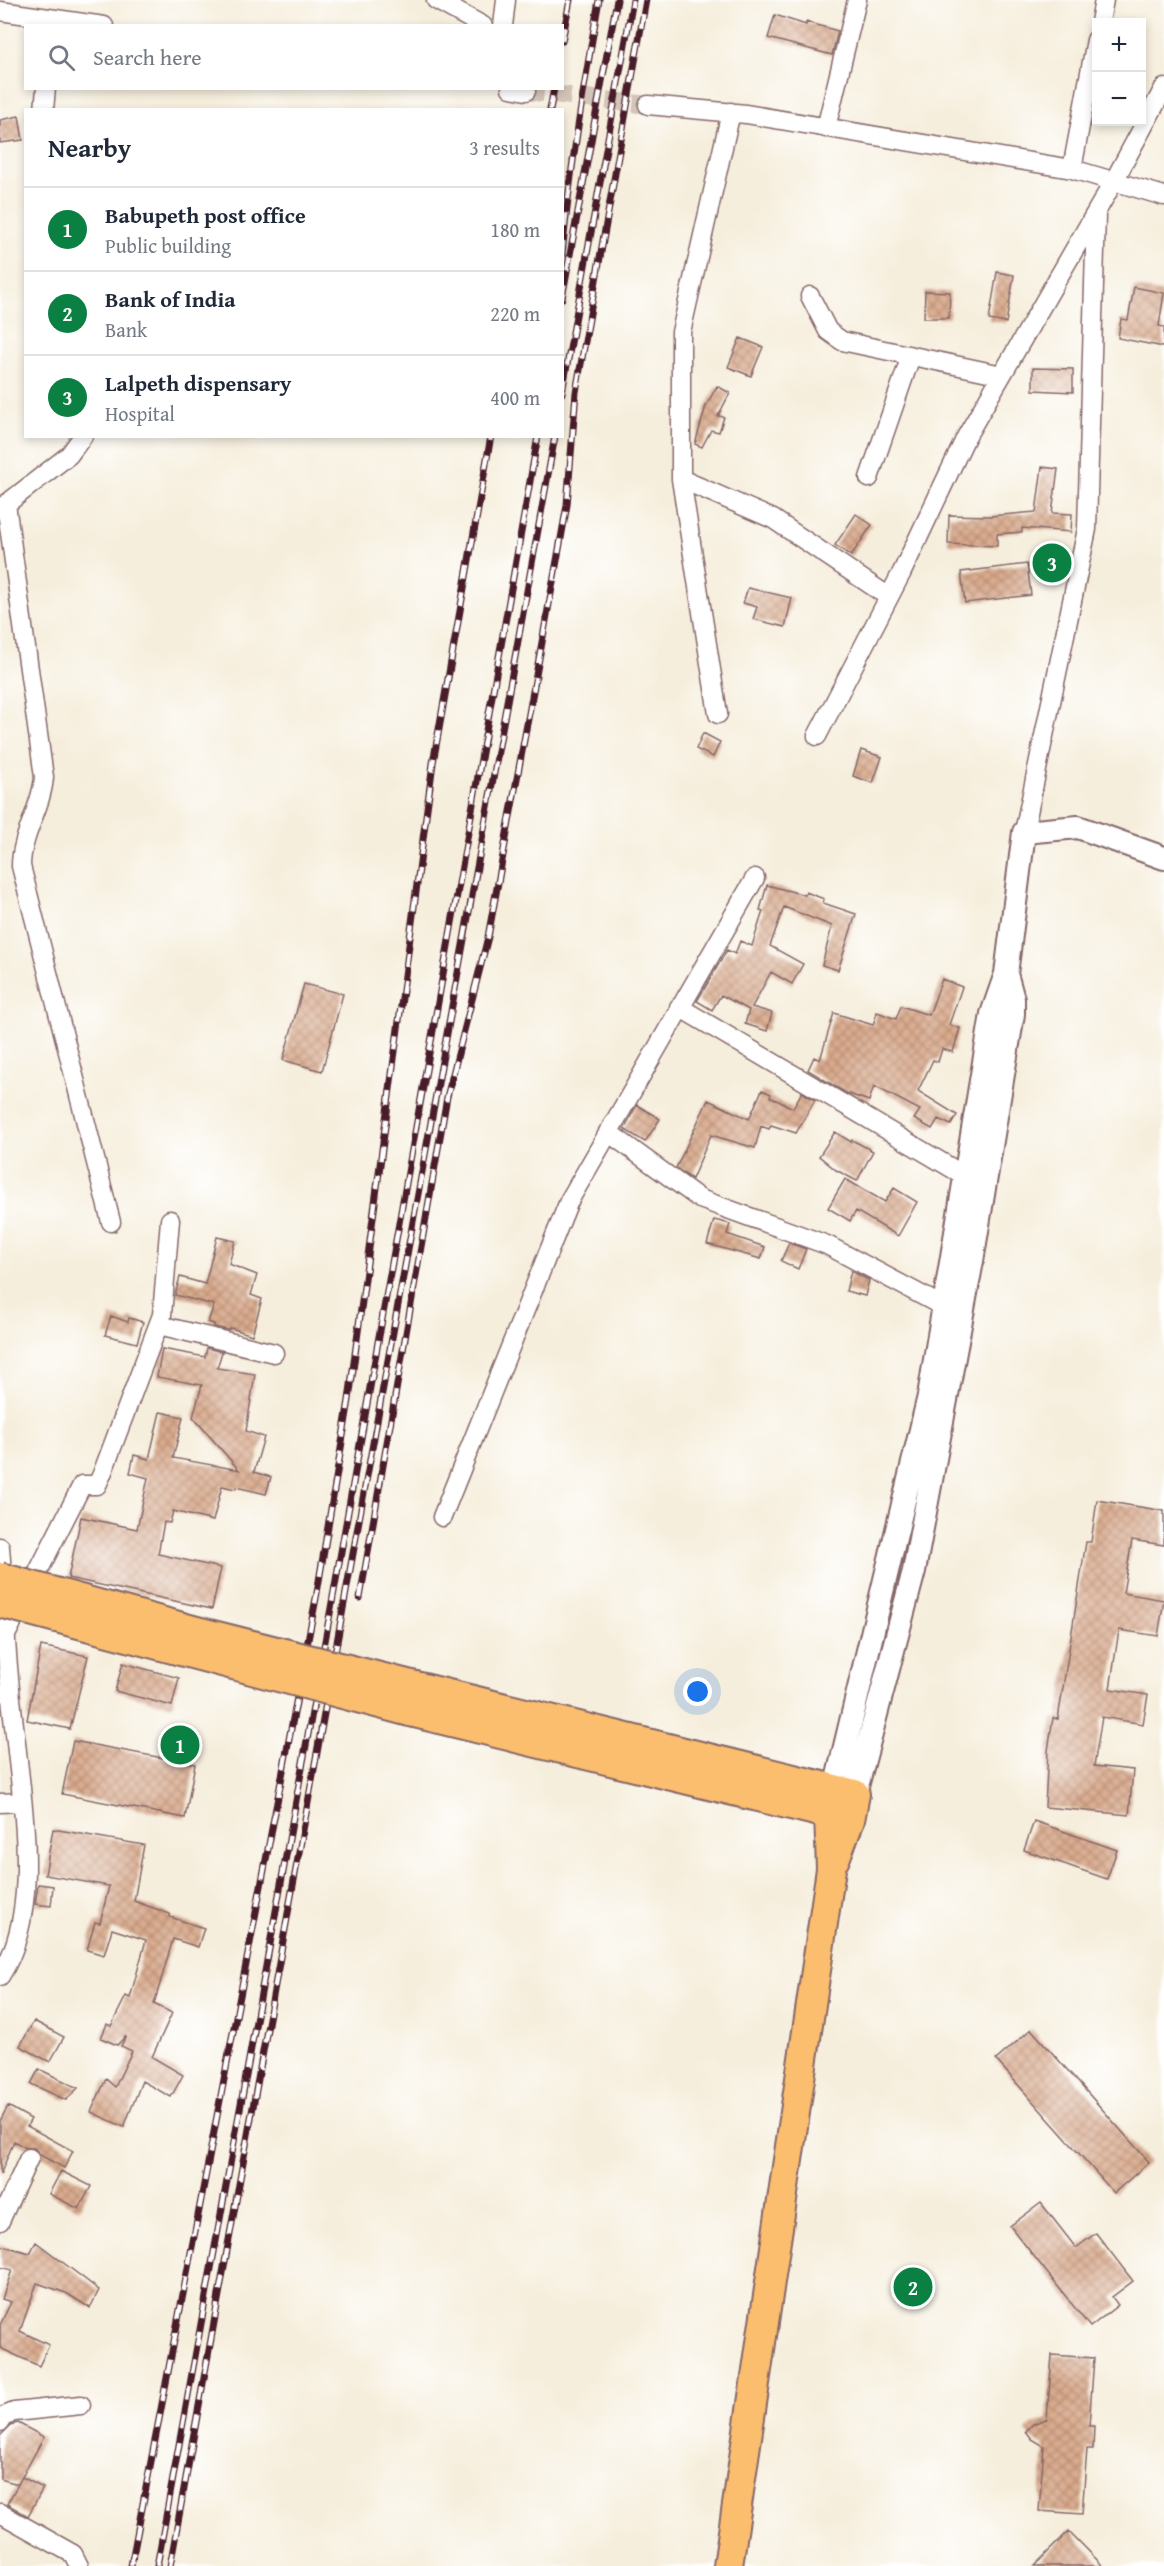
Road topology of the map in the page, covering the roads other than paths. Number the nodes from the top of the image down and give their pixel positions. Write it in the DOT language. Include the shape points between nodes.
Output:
graph roads {
  1 [pos="435,0"];
  2 [pos="506,0"];
  3 [pos="857,0"];
  4 [pos="1104,0"];
  5 [pos="0,11"];
  6 [pos="1101,18"];
  7 [pos="87,24"];
  8 [pos="479,24"];
  9 [pos="503,24"];
  10 [pos="1092,62"];
  11 [pos="1164,88"];
  12 [pos="46,90"];
  13 [pos="648,105"];
  14 [pos="44,108"];
  15 [pos="731,112"];
  16 [pos="826,128"];
  17 [pos="1072,169"];
  18 [pos="1113,181"];
  19 [pos="1164,196"];
  20 [pos="1096,212"];
  21 [pos="810,296"];
  22 [pos="911,356"];
  23 [pos="1002,375"];
  24 [pos="82,438"];
  25 [pos="868,478"];
  26 [pos="681,479"];
  27 [pos="3,507"];
  28 [pos="889,597"];
  29 [pos="718,714"];
  30 [pos="817,736"];
  31 [pos="1024,832"];
  32 [pos="1164,858"];
  33 [pos="755,878"];
  34 [pos="1006,974"];
  35 [pos="679,1007"];
  36 [pos="608,1132"];
  37 [pos="965,1176"];
  38 [pos="170,1220"];
  39 [pos="111,1222"];
  40 [pos="944,1307"];
  41 [pos="159,1324"];
  42 [pos="274,1353"];
  43 [pos="442,1517"];
  44 [pos="0,1547"];
  45 [pos="0,1577"];
  46 [pos="0,1603"];
  47 [pos="6,1635"];
  48 [pos="413,1699"];
  49 [pos="22,1802"];
  50 [pos="0,1803"];
  51 [pos="842,1805"];
  52 [pos="0,1976"];
  53 [pos="29,2158"];
  54 [pos="0,2221"];
  55 [pos="81,2405"];
  56 [pos="0,2422"];
  57 [pos="0,2513"];
  58 [pos="79,2566"];
  59 [pos="728,2566"];
  1 -- 8 [label="street"];
  2 -- 9 [label="street"];
  3 -- 16 [label="street"];
  4 -- 6 [label="street"];
  5 -- 7 [label="street"];
  10 -- 17 [label="street"];
  11 -- 18 [label="street"];
  12 -- 14 [label="street"];
  13 -- 15 [label="street"];
  15 -- 16 [label="street"];
  15 -- 26 [label="street" via="682,322"];
  16 -- 17 [label="street"];
  17 -- 18 [label="street"];
  18 -- 19 [label="street"];
  18 -- 20 [label="street"];
  20 -- 23 [label="street"];
  20 -- 31 [label="street" via="1087,529"];
  21 -- 22 [label="street" via="834,338"];
  22 -- 23 [label="street"];
  22 -- 25 [label="street"];
  23 -- 28 [label="street" via="966,437"];
  24 -- 27 [label="street" via="74,451"];
  26 -- 28 [label="street" via="773,519"];
  26 -- 29 [label="street"];
  27 -- 39 [label="street" via="44,777 21,866"];
  28 -- 30 [label="street"];
  31 -- 32 [label="street" via="1078,827"];
  31 -- 34 [label="street"];
  33 -- 35 [label="street"];
  34 -- 37 [label="street" via="992,1014"];
  34 -- 51 [label="street" via="1013,1014 914,1571"];
  35 -- 36 [label="street"];
  35 -- 37 [label="street"];
  36 -- 40 [label="street" via="700,1199 827,1245"];
  36 -- 43 [label="street" via="563,1213"];
  37 -- 40 [label="street"];
  38 -- 41 [label="street"];
  40 -- 51 [label="street" via="929,1396"];
  41 -- 42 [label="street"];
  41 -- 47 [label="street" via="97,1485 82,1485"];
  44 -- 47 [label="street"];
  45 -- 48 [label="main road, bridge" via="193,1630"];
  46 -- 48 [label="main road, bridge"];
  47 -- 49 [label="street"];
  48 -- 51 [label="main road"];
  49 -- 50 [label="street"];
  49 -- 52 [label="street" via="25,1878 20,1928"];
  51 -- 59 [label="main road"];
  53 -- 54 [label="street"];
  55 -- 56 [label="street" via="14,2412"];
  57 -- 58 [label="street" via="73,2554"];
}
